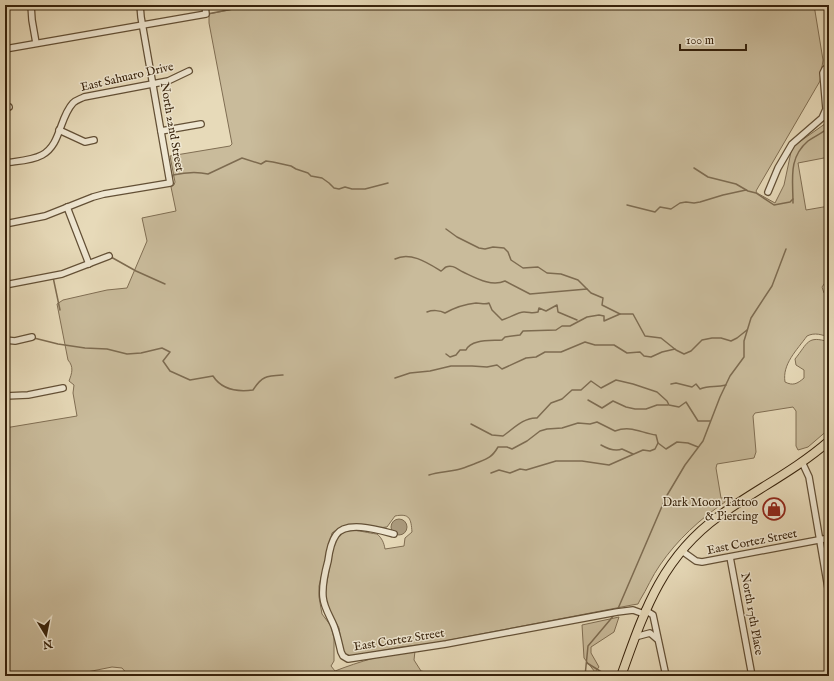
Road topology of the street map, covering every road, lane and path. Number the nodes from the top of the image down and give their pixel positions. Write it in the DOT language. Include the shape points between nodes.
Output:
graph roads {
  1 [pos="31,5"];
  2 [pos="140,5"];
  3 [pos="205,5"];
  4 [pos="143,25"];
  5 [pos="36,43"];
  6 [pos="5,48"];
  7 [pos="829,67"];
  8 [pos="189,71"];
  9 [pos="154,85"];
  10 [pos="201,124"];
  11 [pos="59,130"];
  12 [pos="161,131"];
  13 [pos="94,140"];
  14 [pos="5,163"];
  15 [pos="768,192"];
  16 [pos="67,207"];
  17 [pos="5,224"];
  18 [pos="109,256"];
  19 [pos="89,264"];
  20 [pos="5,285"];
  21 [pos="32,337"];
  22 [pos="5,340"];
  23 [pos="64,388"];
  24 [pos="5,396"];
  25 [pos="829,441"];
  26 [pos="802,462"];
  27 [pos="394,534"];
  28 [pos="829,538"];
  29 [pos="820,540"];
  30 [pos="682,551"];
  31 [pos="730,557"];
  32 [pos="829,594"];
  33 [pos="645,612"];
  34 [pos="635,637"];
  35 [pos="658,640"];
  36 [pos="621,676"];
  37 [pos="666,676"];
  38 [pos="752,676"];
  1 -- 5 [label="street"];
  2 -- 4 [label="street, North 22nd Street"];
  3 -- 4 [label="street" via="206,14"];
  4 -- 5 [label="street"];
  4 -- 9 [label="street, North 22nd Street"];
  5 -- 6 [label="street"];
  7 -- 15 [label="street" via="823,73 826,109 822,118 792,144"];
  8 -- 9 [label="street, East Sahuaro Drive"];
  9 -- 11 [label="street, East Sahuaro Drive" via="84,97 74,102"];
  9 -- 12 [label="street, North 22nd Street"];
  10 -- 12 [label="street"];
  11 -- 13 [label="street" via="85,142"];
  11 -- 14 [label="street, East Sahuaro Drive" via="53,146 42,155"];
  12 -- 16 [label="street, North 22nd Street" via="170,183 104,194"];
  16 -- 17 [label="street" via="38,218"];
  16 -- 19 [label="street"];
  18 -- 19 [label="street"];
  19 -- 20 [label="street" via="53,276"];
  21 -- 22 [label="street" via="15,341"];
  23 -- 24 [label="street" via="28,396"];
  25 -- 26 [label="main road"];
  26 -- 29 [label="street" via="808,477"];
  26 -- 30 [label="main road" via="706,526"];
  27 -- 33 [label="street, East Cortez Street" via="351,526 335,535 331,545 323,597 341,652 348,659 446,644 617,612"];
  28 -- 29 [label="street, East Cortez Street"];
  29 -- 31 [label="street, East Cortez Street"];
  29 -- 32 [label="street"];
  30 -- 31 [label="street, East Cortez Street" via="700,562"];
  30 -- 33 [label="main road" via="666,572"];
  31 -- 38 [label="street, North 17th Place"];
  33 -- 34 [label="main road"];
  33 -- 35 [label="street" via="652,615"];
  34 -- 35 [label="street" via="650,633"];
  34 -- 36 [label="main road"];
  35 -- 37 [label="street"];
}
